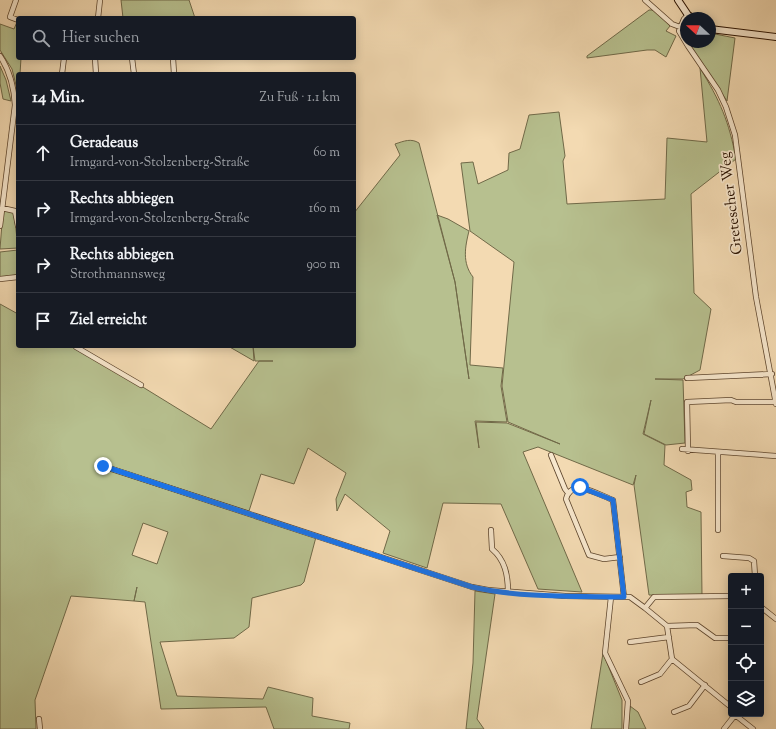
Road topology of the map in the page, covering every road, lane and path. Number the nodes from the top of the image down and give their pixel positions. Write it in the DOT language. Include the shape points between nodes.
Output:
graph roads {
  1 [pos="16,0"];
  2 [pos="100,0"];
  3 [pos="645,0"];
  4 [pos="678,0"];
  5 [pos="687,12"];
  6 [pos="98,16"];
  7 [pos="16,19"];
  8 [pos="680,27"];
  9 [pos="716,30"];
  10 [pos="776,37"];
  11 [pos="689,48"];
  12 [pos="0,56"];
  13 [pos="64,60"];
  14 [pos="95,60"];
  15 [pos="132,60"];
  16 [pos="173,60"];
  17 [pos="62,72"];
  18 [pos="96,72"];
  19 [pos="134,72"];
  20 [pos="174,72"];
  21 [pos="16,122"];
  22 [pos="2,208"];
  23 [pos="16,217"];
  24 [pos="0,226"];
  25 [pos="16,276"];
  26 [pos="0,279"];
  27 [pos="76,348"];
  28 [pos="772,374"];
  29 [pos="687,378"];
  30 [pos="141,385"];
  31 [pos="776,403"];
  32 [pos="682,450"];
  33 [pos="688,450"];
  34 [pos="718,452"];
  35 [pos="551,455"];
  36 [pos="776,456"];
  37 [pos="103,466"];
  38 [pos="568,493"];
  39 [pos="491,530"];
  40 [pos="718,530"];
  41 [pos="723,556"];
  42 [pos="620,558"];
  43 [pos="755,573"];
  44 [pos="508,592"];
  45 [pos="611,596"];
  46 [pos="728,596"];
  47 [pos="624,597"];
  48 [pos="645,608"];
  49 [pos="764,609"];
  50 [pos="776,619"];
  51 [pos="667,626"];
  52 [pos="669,637"];
  53 [pos="728,638"];
  54 [pos="630,642"];
  55 [pos="672,659"];
  56 [pos="641,682"];
  57 [pos="705,685"];
  58 [pos="728,704"];
  59 [pos="674,712"];
  60 [pos="733,717"];
  61 [pos="739,717"];
  62 [pos="39,719"];
  63 [pos="40,729"];
  64 [pos="626,729"];
  65 [pos="724,729"];
  66 [pos="753,729"];
  1 -- 7 [label="street" via="10,17"];
  2 -- 6 [label="street"];
  3 -- 8 [label="street" via="672,24"];
  4 -- 5 [label="street"];
  9 -- 10 [label="street"];
  11 -- 28 [label="street, Gretescher Weg" via="718,90 732,124 756,297"];
  12 -- 21 [label="street" via="13,85"];
  13 -- 17 [label="street"];
  14 -- 18 [label="street"];
  15 -- 19 [label="street"];
  16 -- 20 [label="street"];
  21 -- 22 [label="street"];
  22 -- 23 [label="street" via="15,212"];
  22 -- 24 [label="street"];
  25 -- 26 [label="street"];
  27 -- 30 [label="street"];
  28 -- 29 [label="street"];
  28 -- 31 [label="street, Gretescher Weg"];
  31 -- 33 [label="street" via="731,400 687,402"];
  32 -- 33 [label="street"];
  33 -- 34 [label="street"];
  34 -- 36 [label="street"];
  34 -- 40 [label="street"];
  35 -- 38 [label="street"];
  37 -- 44 [label="street" via="472,587"];
  38 -- 42 [label="street" via="566,499 589,554 604,560"];
  38 -- 42 [label="street" via="573,488 580,487 613,500"];
  39 -- 44 [label="street" via="492,549 500,558 508,575"];
  41 -- 43 [label="street" via="749,558 754,561"];
  42 -- 47 [label="street"];
  44 -- 45 [label="street"];
  45 -- 47 [label="street"];
  45 -- 64 [label="street" via="605,653 628,701"];
  46 -- 48 [label="street" via="654,597"];
  47 -- 48 [label="street" via="630,597"];
  48 -- 51 [label="street"];
  49 -- 50 [label="street"];
  51 -- 52 [label="street"];
  51 -- 53 [label="street" via="697,625 715,638"];
  52 -- 54 [label="street"];
  52 -- 55 [label="street"];
  55 -- 56 [label="street" via="660,674"];
  55 -- 57 [label="street"];
  57 -- 58 [label="street"];
  57 -- 59 [label="street" via="689,706"];
  60 -- 65 [label="street"];
  61 -- 66 [label="street"];
  62 -- 63 [label="street"];
}
